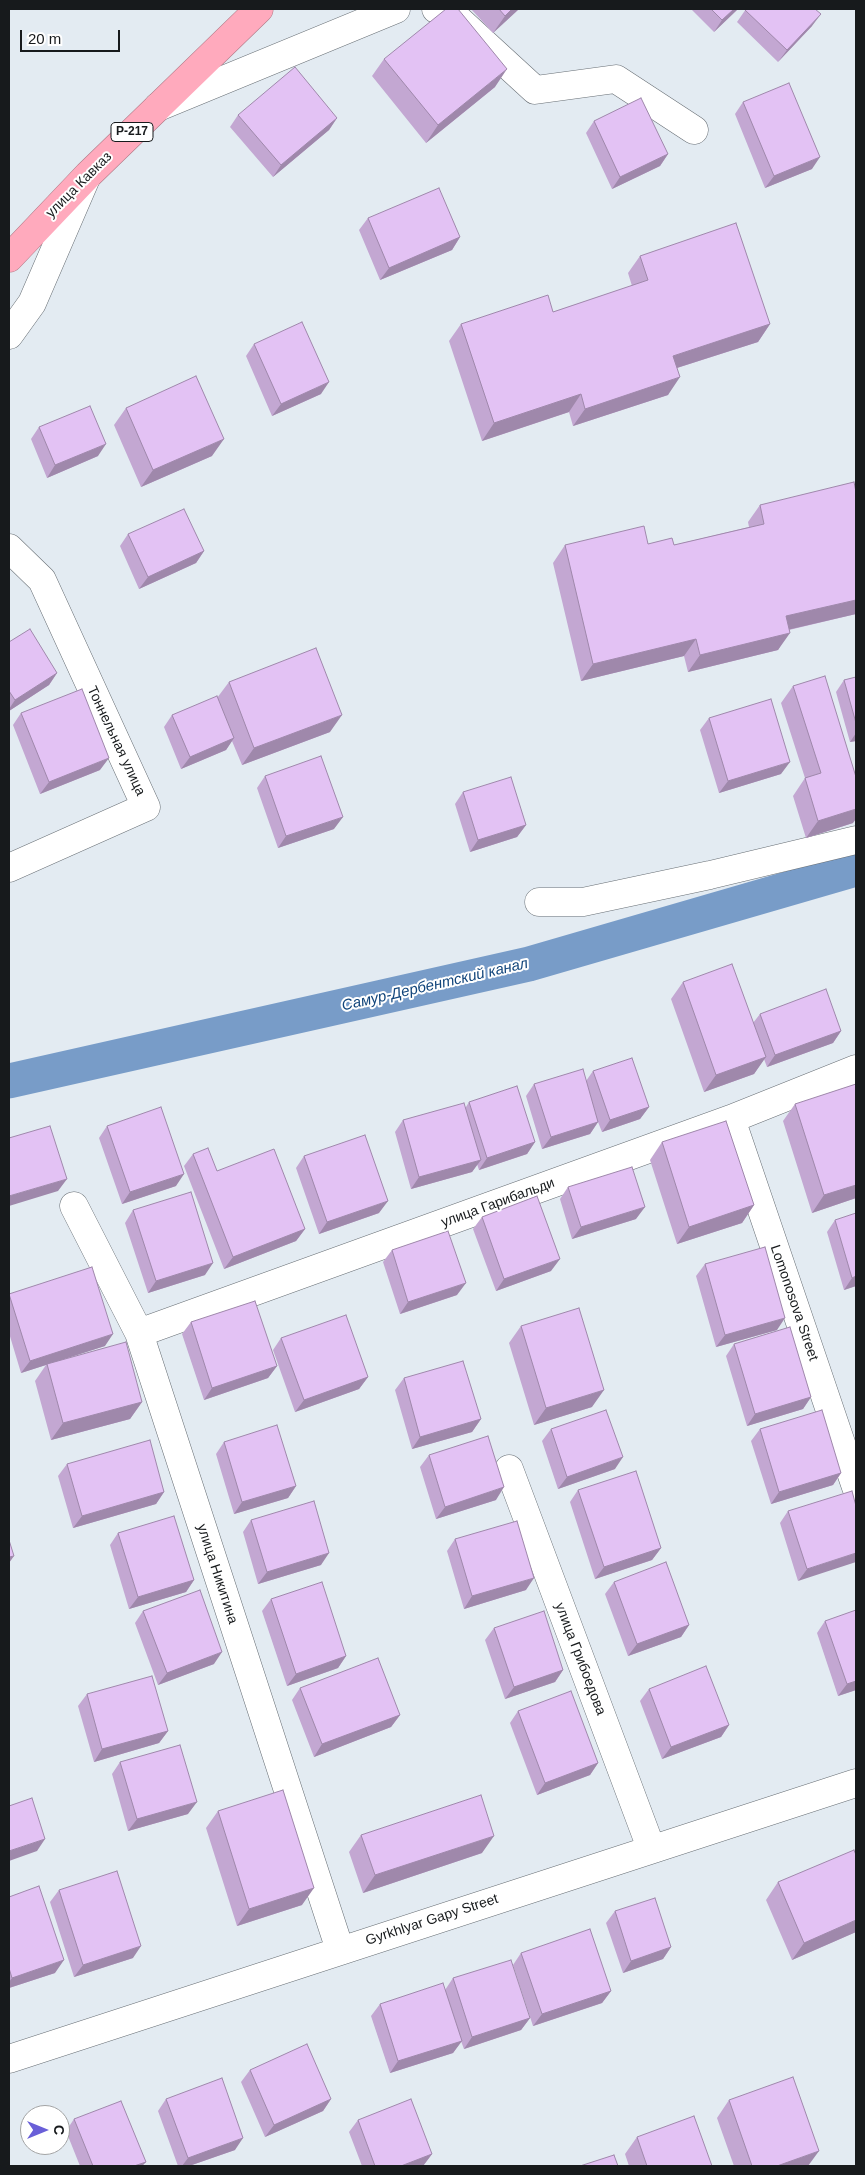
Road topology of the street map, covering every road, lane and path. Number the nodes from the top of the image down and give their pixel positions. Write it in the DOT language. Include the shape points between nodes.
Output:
graph roads {
  1 [pos="259,9"];
  2 [pos="396,9"];
  3 [pos="436,9"];
  4 [pos="158,107"];
  5 [pos="694,130"];
  6 [pos="88,175"];
  7 [pos="9,258"];
  8 [pos="9,335"];
  9 [pos="9,548"];
  10 [pos="856,840"];
  11 [pos="9,868"];
  12 [pos="539,902"];
  13 [pos="856,1069"];
  14 [pos="731,1119"];
  15 [pos="74,1206"];
  16 [pos="139,1333"];
  17 [pos="509,1469"];
  18 [pos="856,1487"];
  19 [pos="856,1783"];
  20 [pos="651,1848"];
  21 [pos="340,1950"];
  22 [pos="9,2059"];
  1 -- 4 [label="highway, улица Кавказ / Р-217"];
  2 -- 4 [label="street"];
  3 -- 5 [label="street" via="450,12 535,90 616,79"];
  4 -- 6 [label="highway, улица Кавказ / Р-217"];
  6 -- 7 [label="highway, улица Кавказ / Р-217"];
  6 -- 8 [label="street" via="32,303"];
  9 -- 11 [label="street, Тоннельная улица" via="42,580 146,807"];
  10 -- 12 [label="street" via="583,902"];
  13 -- 14 [label="street, улица Гарибальди"];
  14 -- 16 [label="street, улица Гарибальди"];
  14 -- 18 [label="street, Lomonosova Street"];
  15 -- 16 [label="street, улица Никитина"];
  16 -- 21 [label="street, улица Никитина"];
  17 -- 20 [label="street, улица Грибоедова"];
  19 -- 20 [label="street, Gyrkhlyar Gapy Street"];
  20 -- 21 [label="street, Gyrkhlyar Gapy Street"];
  21 -- 22 [label="street, Gyrkhlyar Gapy Street"];
}
